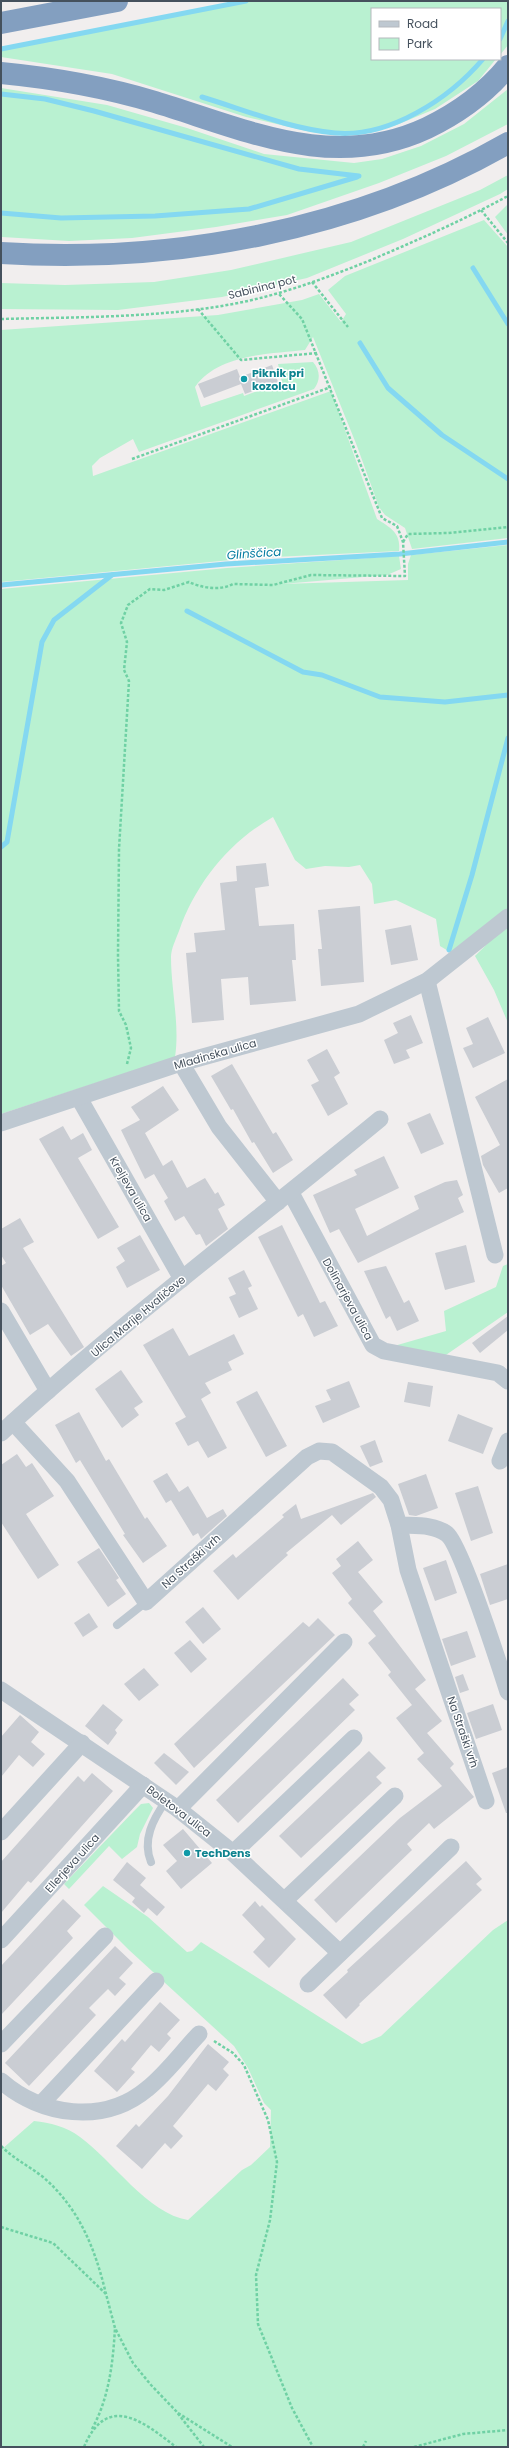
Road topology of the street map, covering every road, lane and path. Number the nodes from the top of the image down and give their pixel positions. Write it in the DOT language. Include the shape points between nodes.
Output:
graph roads {
  1 [pos="116,1"];
  2 [pos="1,23"];
  3 [pos="508,66"];
  4 [pos="1,73"];
  5 [pos="508,143"];
  6 [pos="508,196"];
  7 [pos="481,210"];
  8 [pos="508,243"];
  9 [pos="1,253"];
  10 [pos="98,255"];
  11 [pos="1,268"];
  12 [pos="312,282"];
  13 [pos="279,294"];
  14 [pos="198,308"];
  15 [pos="1,319"];
  16 [pos="348,327"];
  17 [pos="317,353"];
  18 [pos="331,387"];
  19 [pos="132,459"];
  20 [pos="508,527"];
  21 [pos="403,542"];
  22 [pos="508,917"];
  23 [pos="427,981"];
  24 [pos="181,1063"];
  25 [pos="120,1082"];
  26 [pos="79,1098"];
  27 [pos="380,1119"];
  28 [pos="1,1123"];
  29 [pos="284,1197"];
  30 [pos="495,1255"];
  31 [pos="182,1279"];
  32 [pos="1,1311"];
  33 [pos="508,1381"];
  34 [pos="48,1391"];
  35 [pos="7,1427"];
  36 [pos="508,1441"];
  37 [pos="500,1462"];
  38 [pos="399,1525"];
  39 [pos="146,1602"];
  40 [pos="117,1625"];
  41 [pos="344,1642"];
  42 [pos="1,1690"];
  43 [pos="508,1692"];
  44 [pos="354,1738"];
  45 [pos="82,1743"];
  46 [pos="143,1785"];
  47 [pos="395,1796"];
  48 [pos="486,1801"];
  49 [pos="172,1805"];
  50 [pos="1,1832"];
  51 [pos="451,1847"];
  52 [pos="233,1853"];
  53 [pos="151,1862"];
  54 [pos="285,1900"];
  55 [pos="105,1936"];
  56 [pos="1,1940"];
  57 [pos="340,1953"];
  58 [pos="156,1981"];
  59 [pos="308,1984"];
  60 [pos="199,2034"];
  61 [pos="1,2044"];
  62 [pos="1,2082"];
  63 [pos="41,2104"];
  64 [pos="1,2146"];
  65 [pos="1,2227"];
  66 [pos="106,2294"];
  67 [pos="116,2328"];
  68 [pos="176,2411"];
  69 [pos="508,2430"];
  70 [pos="91,2431"];
  71 [pos="366,2441"];
  72 [pos="84,2447"];
  73 [pos="176,2447"];
  74 [pos="204,2447"];
  75 [pos="232,2447"];
  76 [pos="313,2447"];
  77 [pos="363,2447"];
  78 [pos="414,2447"];
  1 -- 2 [label="highway"];
  3 -- 4 [label="highway" via="475,99 435,124 392,141 346,148 286,142 110,91 65,81"];
  5 -- 10 [label="highway" via="419,186 330,218 198,247"];
  6 -- 7 [label="path, Sabinina pot"];
  7 -- 8 [label="path"];
  7 -- 12 [label="path, Sabinina pot" via="404,246"];
  9 -- 10 [label="highway"];
  10 -- 11 [label="highway" via="76,266 55,270"];
  12 -- 13 [label="path, Sabinina pot"];
  12 -- 16 [label="path"];
  13 -- 14 [label="path, Sabinina pot"];
  13 -- 17 [label="path" via="302,319"];
  14 -- 15 [label="path, Sabinina pot" via="152,315"];
  14 -- 17 [label="path" via="241,360"];
  17 -- 18 [label="path"];
  18 -- 19 [label="path"];
  18 -- 21 [label="path" via="382,518 397,526"];
  20 -- 21 [label="path" via="408,534"];
  21 -- 25 [label="path" via="405,576 311,575 273,585 233,584 216,588 189,582 164,590 150,589 128,605 121,623 127,642 124,670 129,681 119,848 118,955 119,1011 126,1025 131,1048"];
  22 -- 23 [label="street, Mladinska ulica"];
  23 -- 24 [label="street, Mladinska ulica" via="359,1014"];
  23 -- 30 [label="street"];
  24 -- 25 [label="street, Mladinska ulica"];
  24 -- 29 [label="street" via="219,1128"];
  25 -- 26 [label="street, Mladinska ulica"];
  26 -- 28 [label="street, Mladinska ulica"];
  26 -- 31 [label="street, Kreljeva ulica"];
  27 -- 29 [label="street, Ulica Marije Hvaličeve"];
  29 -- 31 [label="street, Ulica Marije Hvaličeve"];
  29 -- 33 [label="street, Dolinarjeva ulica" via="373,1345 384,1351 498,1373"];
  31 -- 34 [label="street, Ulica Marije Hvaličeve"];
  32 -- 34 [label="street"];
  34 -- 35 [label="street, Ulica Marije Hvaličeve"];
  35 -- 39 [label="street" via="67,1481"];
  36 -- 37 [label="street"];
  38 -- 39 [label="street, Na Straški vrh" via="391,1500 382,1487 332,1452 319,1451 272,1487"];
  38 -- 43 [label="street" via="432,1527 448,1535 463,1565"];
  38 -- 48 [label="street, Na Straški vrh" via="408,1570"];
  39 -- 40 [label="lane"];
  41 -- 49 [label="street"];
  42 -- 45 [label="street, Boletova ulica"];
  44 -- 52 [label="street"];
  45 -- 46 [label="street, Boletova ulica"];
  45 -- 50 [label="street"];
  46 -- 49 [label="street, Boletova ulica"];
  46 -- 56 [label="street, Ellerjeva ulica"];
  47 -- 54 [label="street"];
  49 -- 52 [label="street, Boletova ulica"];
  49 -- 53 [label="lane" via="156,1816 148,1836 146,1851"];
  51 -- 57 [label="street"];
  52 -- 54 [label="street, Boletova ulica"];
  54 -- 57 [label="street, Boletova ulica"];
  55 -- 61 [label="street"];
  57 -- 59 [label="street"];
  58 -- 63 [label="street"];
  60 -- 63 [label="street" via="147,2090 124,2104 81,2113 61,2111"];
  60 -- 76 [label="path" via="220,2043 244,2065 268,2120 277,2162 270,2220 256,2274 258,2324 292,2408"];
  62 -- 63 [label="street" via="10,2090"];
  64 -- 66 [label="path" via="12,2157 42,2176 61,2195 81,2225 98,2258"];
  65 -- 66 [label="path" via="53,2243"];
  66 -- 67 [label="path"];
  67 -- 68 [label="path" via="133,2363"];
  67 -- 70 [label="path" via="113,2363 102,2411"];
  68 -- 74 [label="path"];
  68 -- 75 [label="path"];
  69 -- 78 [label="path" via="463,2434"];
  70 -- 72 [label="path"];
  70 -- 73 [label="path" via="108,2418 128,2416 146,2424"];
  71 -- 77 [label="path"];
}
